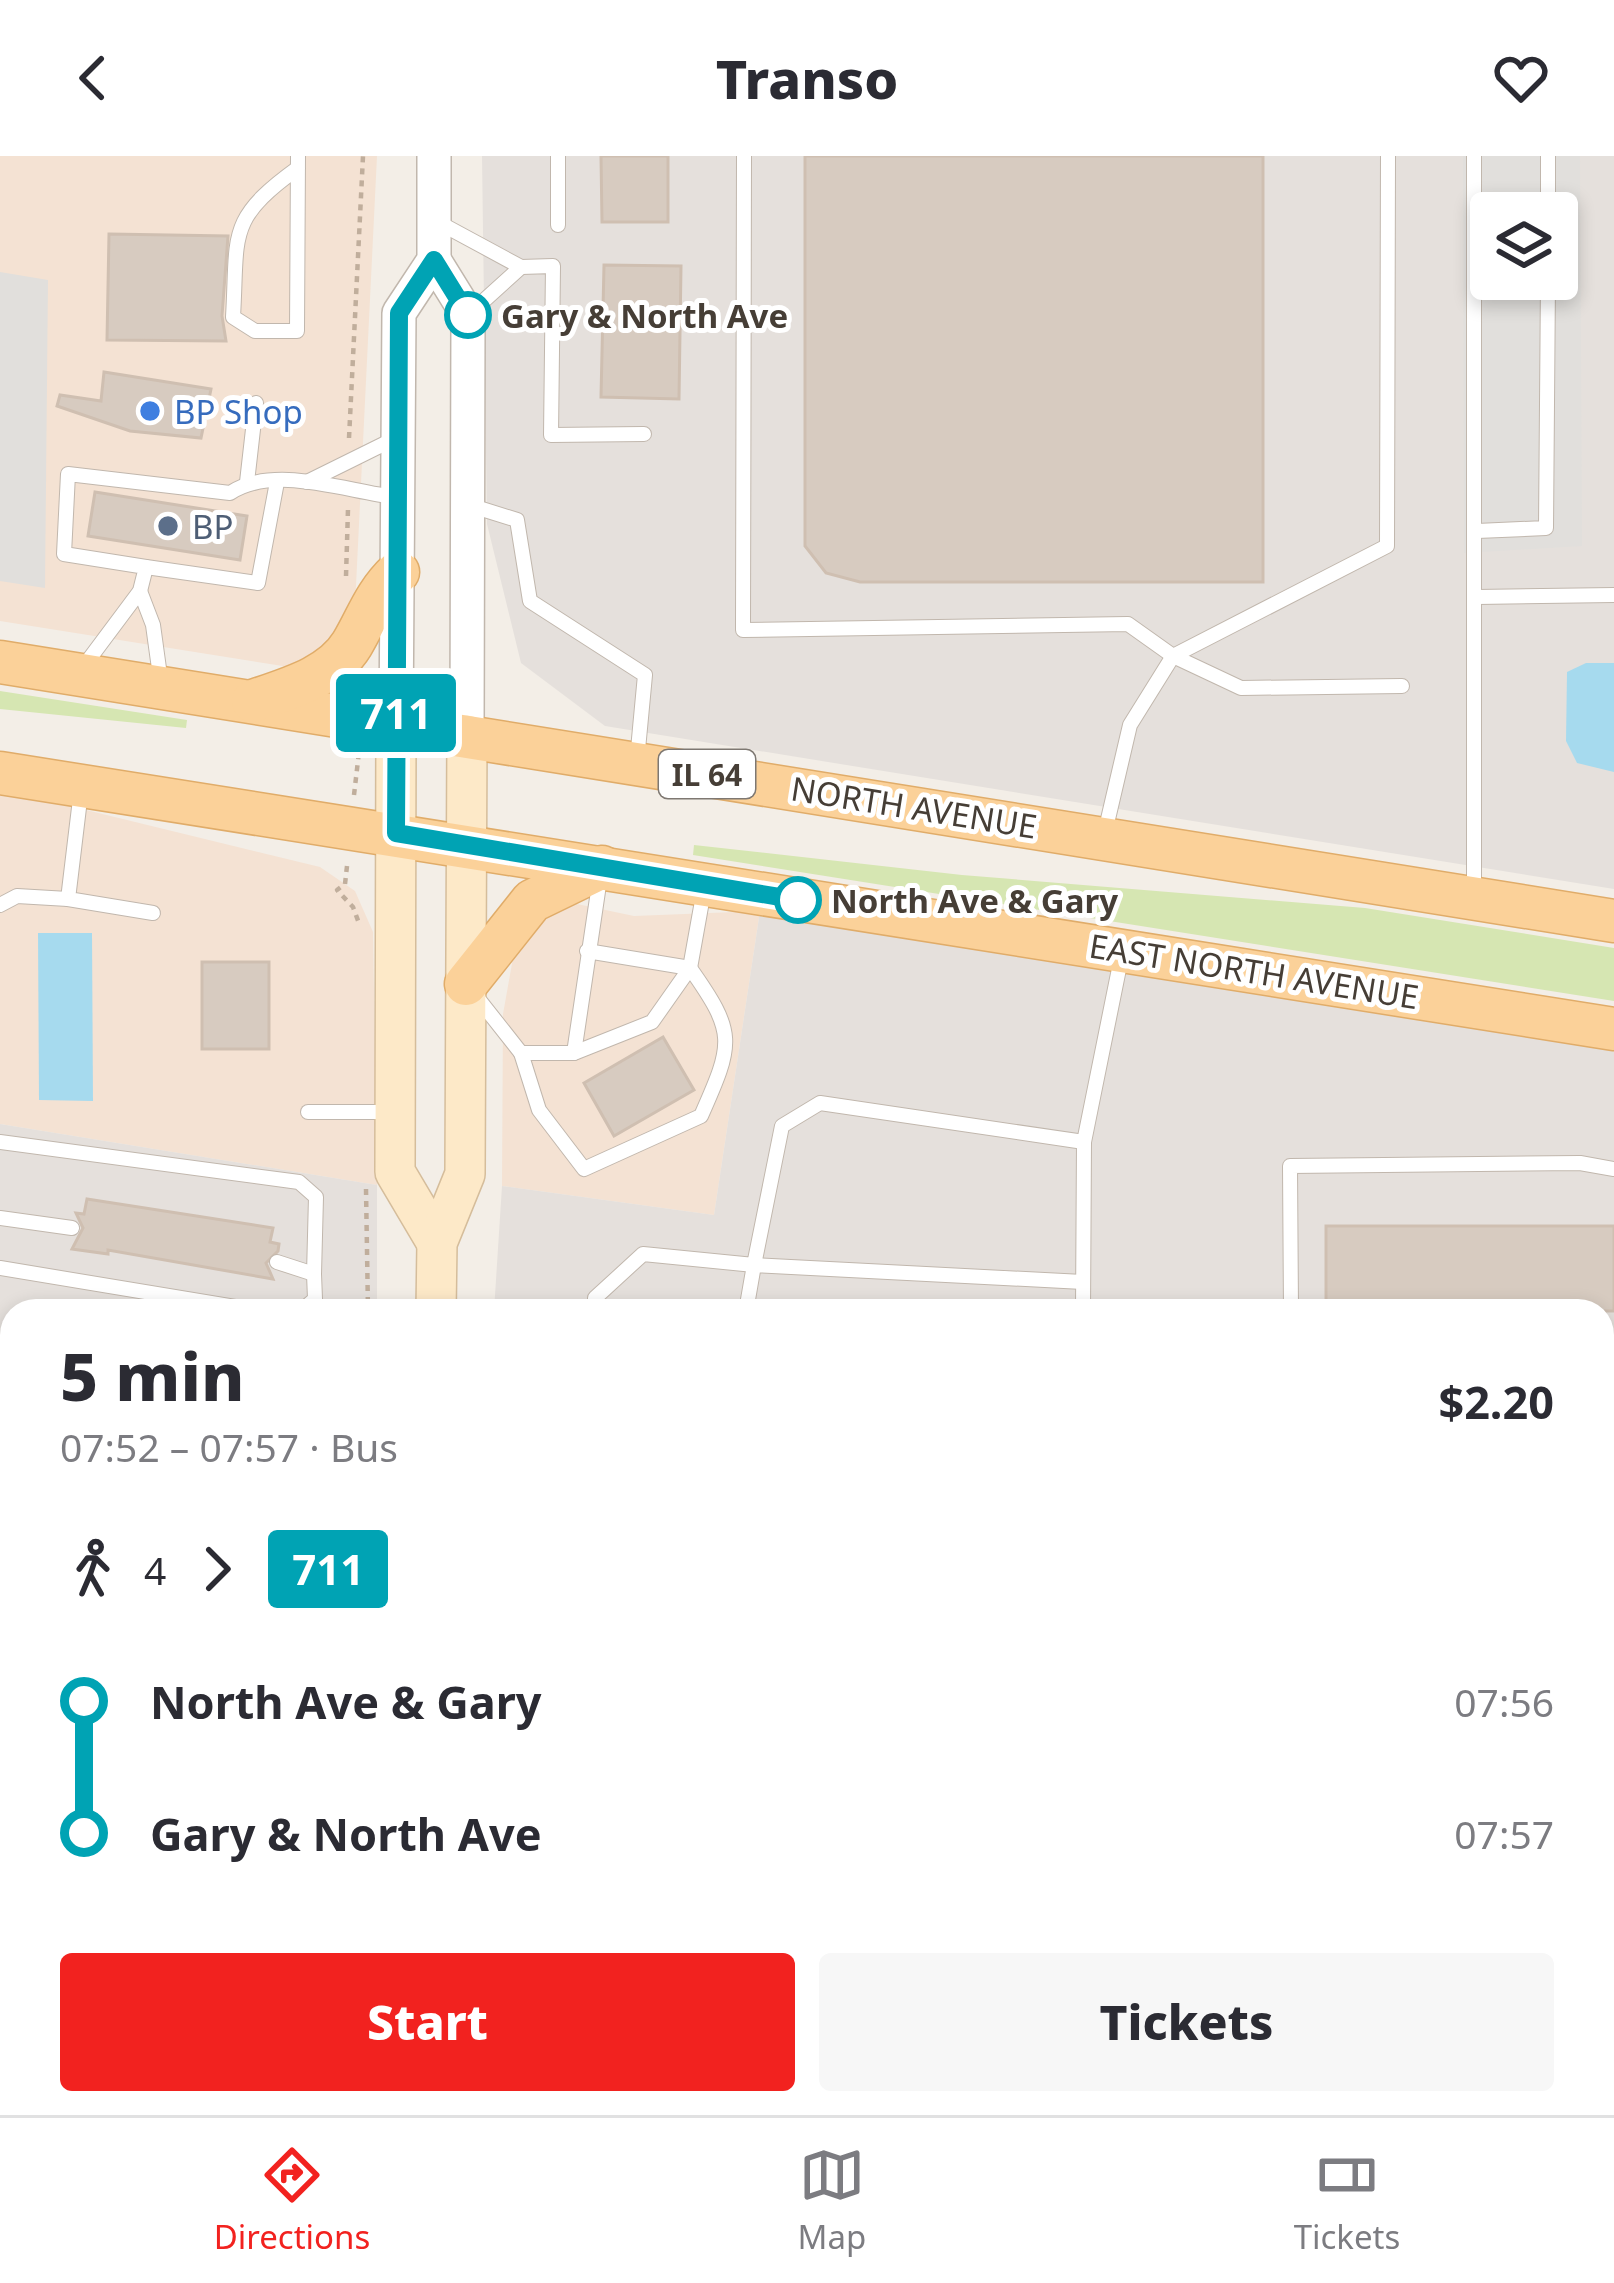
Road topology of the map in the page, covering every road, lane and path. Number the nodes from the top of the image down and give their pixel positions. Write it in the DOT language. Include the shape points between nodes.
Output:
graph roads {
  1 [pos="363,156"];
  2 [pos="434,156"];
  3 [pos="558,156"];
  4 [pos="744,156"];
  5 [pos="1388,156"];
  6 [pos="1474,156"];
  7 [pos="1549,156"];
  8 [pos="298,162"];
  9 [pos="1548,192"];
  10 [pos="434,220"];
  11 [pos="558,226"];
  12 [pos="434,260"];
  13 [pos="520,267"];
  14 [pos="1548,300"];
  15 [pos="468,315"];
  16 [pos="256,403"];
  17 [pos="644,434"];
  18 [pos="398,437"];
  19 [pos="349,454"];
  20 [pos="247,482"];
  21 [pos="277,482"];
  22 [pos="307,482"];
  23 [pos="398,497"];
  24 [pos="469,506"];
  25 [pos="1477,531"];
  26 [pos="146,567"];
  27 [pos="398,572"];
  28 [pos="140,591"];
  29 [pos="1614,595"];
  30 [pos="1477,597"];
  31 [pos="1173,656"];
  32 [pos="0,662"];
  33 [pos="77,675"];
  34 [pos="1402,686"];
  35 [pos="162,688"];
  36 [pos="253,700"];
  37 [pos="379,721"];
  38 [pos="467,735"];
  39 [pos="637,763"];
  40 [pos="0,773"];
  41 [pos="82,786"];
  42 [pos="351,826"];
  43 [pos="396,833"];
  44 [pos="1104,837"];
  45 [pos="466,845"];
  46 [pos="602,867"];
  47 [pos="345,884"];
  48 [pos="705,886"];
  49 [pos="1474,898"];
  50 [pos="68,899"];
  51 [pos="0,905"];
  52 [pos="153,913"];
  53 [pos="1614,921"];
  54 [pos="1123,950"];
  55 [pos="587,951"];
  56 [pos="690,968"];
  57 [pos="466,983"];
  58 [pos="1614,1029"];
  59 [pos="520,1052"];
  60 [pos="574,1052"];
  61 [pos="308,1112"];
  62 [pos="396,1112"];
  63 [pos="0,1142"];
  64 [pos="1084,1142"];
  65 [pos="1614,1169"];
  66 [pos="365,1178"];
  67 [pos="0,1218"];
  68 [pos="72,1228"];
  69 [pos="437,1244"];
  70 [pos="277,1262"];
  71 [pos="754,1265"];
  72 [pos="0,1268"];
  73 [pos="314,1274"];
  74 [pos="1083,1282"];
  75 [pos="187,1299"];
  76 [pos="314,1299"];
  77 [pos="368,1299"];
  78 [pos="436,1299"];
  79 [pos="596,1299"];
  80 [pos="748,1299"];
  81 [pos="1083,1299"];
  82 [pos="1291,1299"];
  1 -- 19 [label="path"];
  2 -- 10 [label="street"];
  3 -- 11 [label="lane"];
  4 -- 31 [label="lane" via="743,630 1128,624"];
  5 -- 31 [label="lane" via="1387,546"];
  6 -- 25 [label="lane"];
  7 -- 9 [label="lane"];
  8 -- 8 [label="lane" via="253,200 238,226 233,317 255,331 297,332"];
  10 -- 12 [label="street"];
  10 -- 13 [label="lane"];
  12 -- 15 [label="street"];
  12 -- 18 [label="street" via="399,313"];
  13 -- 15 [label="lane"];
  13 -- 17 [label="lane" via="553,266 550,434"];
  14 -- 25 [label="lane" via="1546,528"];
  15 -- 24 [label="street"];
  16 -- 20 [label="lane"];
  18 -- 22 [label="lane"];
  18 -- 23 [label="street"];
  20 -- 21 [label="lane"];
  20 -- 26 [label="lane" via="230,493 68,474 64,554"];
  21 -- 22 [label="lane"];
  21 -- 26 [label="lane" via="258,583"];
  22 -- 23 [label="lane"];
  23 -- 27 [label="street"];
  24 -- 38 [label="street"];
  24 -- 39 [label="lane" via="517,520 530,601 645,675"];
  25 -- 30 [label="lane"];
  26 -- 28 [label="lane"];
  27 -- 36 [label="main road" via="374,594 341,658"];
  27 -- 37 [label="street"];
  28 -- 33 [label="lane"];
  28 -- 35 [label="lane"];
  29 -- 30 [label="lane"];
  30 -- 49 [label="lane"];
  31 -- 34 [label="lane" via="1241,688"];
  31 -- 44 [label="lane" via="1130,724"];
  32 -- 33 [label="main road, NORTH AVENUE / IL 64"];
  33 -- 35 [label="main road, NORTH AVENUE / IL 64"];
  35 -- 36 [label="main road, NORTH AVENUE / IL 64"];
  36 -- 37 [label="main road, NORTH AVENUE / IL 64"];
  37 -- 38 [label="main road, NORTH AVENUE / IL 64"];
  37 -- 42 [label="path"];
  37 -- 43 [label="main road"];
  38 -- 39 [label="main road, NORTH AVENUE / IL 64"];
  38 -- 45 [label="main road"];
  39 -- 44 [label="main road, NORTH AVENUE / IL 64"];
  40 -- 41 [label="main road"];
  41 -- 42 [label="main road"];
  41 -- 50 [label="lane"];
  42 -- 43 [label="main road"];
  42 -- 47 [label="path"];
  43 -- 45 [label="main road"];
  43 -- 62 [label="main road"];
  44 -- 49 [label="main road, NORTH AVENUE / IL 64"];
  45 -- 46 [label="main road, EAST NORTH AVENUE"];
  45 -- 57 [label="main road"];
  46 -- 48 [label="main road, EAST NORTH AVENUE"];
  46 -- 55 [label="lane"];
  46 -- 57 [label="main road" via="532,901"];
  48 -- 54 [label="main road, EAST NORTH AVENUE"];
  48 -- 56 [label="lane"];
  49 -- 53 [label="main road, NORTH AVENUE / IL 64"];
  50 -- 51 [label="lane" via="16,896"];
  50 -- 52 [label="lane"];
  54 -- 58 [label="main road, EAST NORTH AVENUE"];
  54 -- 64 [label="lane"];
  55 -- 56 [label="lane"];
  55 -- 60 [label="lane"];
  56 -- 59 [label="lane" via="726,1019 722,1070 701,1116 584,1169 539,1110"];
  56 -- 60 [label="lane" via="652,1022"];
  57 -- 59 [label="lane"];
  57 -- 69 [label="main road" via="465,1174"];
  59 -- 60 [label="lane"];
  61 -- 62 [label="lane"];
  62 -- 69 [label="main road" via="395,1172"];
  63 -- 73 [label="lane" via="299,1182 316,1197"];
  64 -- 71 [label="lane" via="820,1103 782,1126"];
  64 -- 74 [label="lane"];
  65 -- 82 [label="lane" via="1290,1166"];
  66 -- 77 [label="path"];
  67 -- 68 [label="lane"];
  69 -- 78 [label="main road"];
  70 -- 73 [label="lane"];
  71 -- 74 [label="lane"];
  71 -- 79 [label="lane" via="644,1254"];
  71 -- 80 [label="lane"];
  72 -- 75 [label="lane"];
  73 -- 76 [label="lane"];
  74 -- 81 [label="lane"];
}
